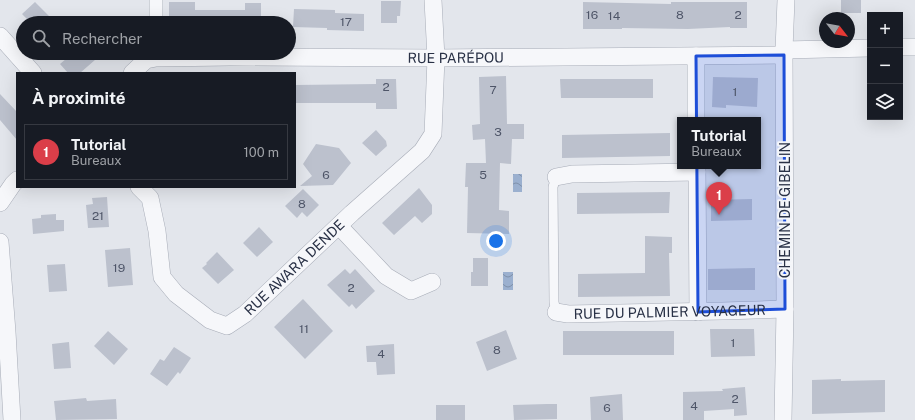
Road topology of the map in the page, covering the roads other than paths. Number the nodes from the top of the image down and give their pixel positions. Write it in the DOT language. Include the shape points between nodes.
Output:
graph roads {
  1 [pos="156,0"];
  2 [pos="433,0"];
  3 [pos="786,0"];
  4 [pos="156,16"];
  5 [pos="0,36"];
  6 [pos="903,47"];
  7 [pos="915,47"];
  8 [pos="867,48"];
  9 [pos="784,53"];
  10 [pos="16,54"];
  11 [pos="696,56"];
  12 [pos="296,57"];
  13 [pos="436,58"];
  14 [pos="21,60"];
  15 [pos="146,60"];
  16 [pos="32,72"];
  17 [pos="133,72"];
  18 [pos="696,117"];
  19 [pos="697,169"];
  20 [pos="556,177"];
  21 [pos="16,181"];
  22 [pos="140,188"];
  23 [pos="0,203"];
  24 [pos="339,226"];
  25 [pos="0,242"];
  26 [pos="432,282"];
  27 [pos="785,309"];
  28 [pos="556,312"];
  29 [pos="698,312"];
  30 [pos="12,420"];
  31 [pos="783,420"];
  1 -- 4 [label="street"];
  2 -- 13 [label="street, RUE AWARA DENDE"];
  3 -- 9 [label="street, CHEMIN DE GIBELIN"];
  5 -- 10 [label="street"];
  6 -- 7 [label="street"];
  8 -- 9 [label="street, RUE PARÉPOU"];
  9 -- 11 [label="street, RUE PARÉPOU"];
  9 -- 27 [label="street, CHEMIN DE GIBELIN"];
  11 -- 13 [label="street, RUE PARÉPOU"];
  11 -- 18 [label="street"];
  12 -- 13 [label="street, RUE PARÉPOU"];
  13 -- 24 [label="street, RUE AWARA DENDE" via="433,134 422,150"];
  14 -- 16 [label="street"];
  15 -- 17 [label="street, RUE PARÉPOU"];
  19 -- 20 [label="street" via="572,174"];
  19 -- 29 [label="street"];
  20 -- 28 [label="lane" via="553,187"];
  21 -- 23 [label="street"];
  22 -- 24 [label="street, RUE AWARA DENDE" via="150,198 162,277 176,294 210,320 227,326 245,314"];
  24 -- 26 [label="street" via="386,276 398,284 410,291"];
  25 -- 30 [label="street"];
  27 -- 29 [label="street, RUE DU PALMIER VOYAGEUR"];
  27 -- 31 [label="street, CHEMIN DE GIBELIN"];
  28 -- 29 [label="street, RUE DU PALMIER VOYAGEUR"];
}
